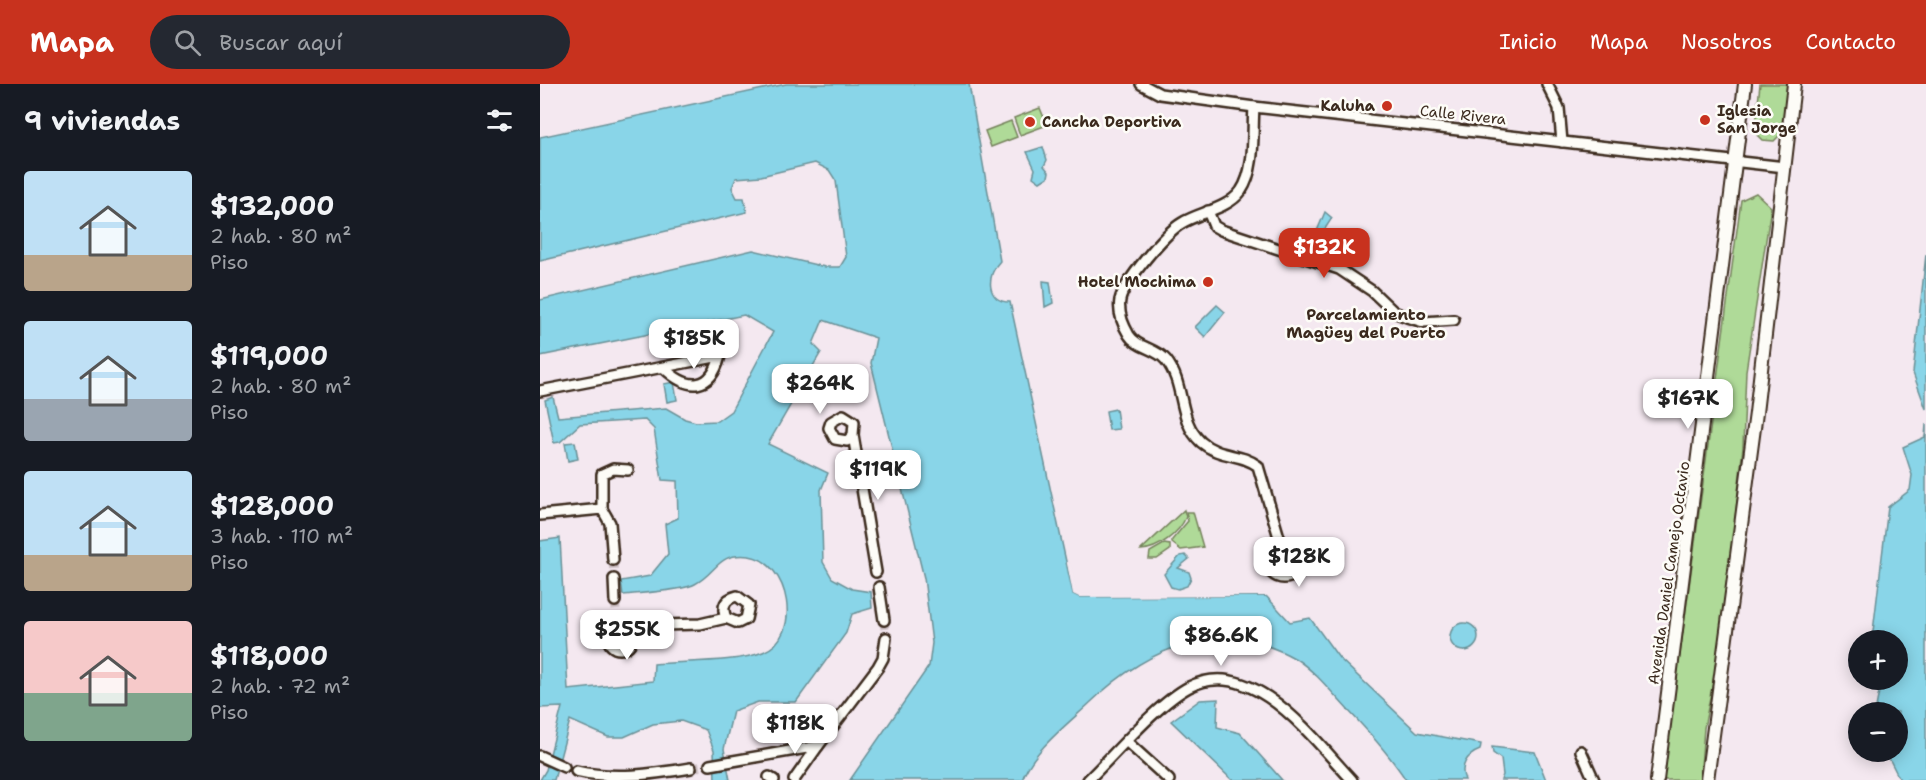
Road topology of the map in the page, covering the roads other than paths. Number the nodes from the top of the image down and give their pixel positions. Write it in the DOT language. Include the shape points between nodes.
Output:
graph roads {
  1 [pos="1141,84"];
  2 [pos="1547,84"];
  3 [pos="1745,84"];
  4 [pos="1794,84"];
  5 [pos="1254,106"];
  6 [pos="1562,142"];
  7 [pos="1736,161"];
  8 [pos="1785,167"];
  9 [pos="1208,211"];
  10 [pos="1454,320"];
  11 [pos="664,368"];
  12 [pos="540,391"];
  13 [pos="854,435"];
  14 [pos="628,470"];
  15 [pos="602,509"];
  16 [pos="540,515"];
  17 [pos="1281,544"];
  18 [pos="613,560"];
  19 [pos="876,572"];
  20 [pos="614,579"];
  21 [pos="879,589"];
  22 [pos="615,601"];
  23 [pos="726,618"];
  24 [pos="885,620"];
  25 [pos="620,623"];
  26 [pos="886,638"];
  27 [pos="1128,742"];
  28 [pos="818,746"];
  29 [pos="1581,751"];
  30 [pos="541,756"];
  31 [pos="711,765"];
  32 [pos="562,766"];
  33 [pos="691,768"];
  34 [pos="576,771"];
  35 [pos="794,780"];
  36 [pos="1088,780"];
  37 [pos="1169,780"];
  38 [pos="1352,780"];
  39 [pos="1594,780"];
  40 [pos="1657,780"];
  41 [pos="1707,780"];
  1 -- 5 [label="street, Calle Rivera" via="1160,94"];
  2 -- 6 [label="street" via="1559,108"];
  3 -- 7 [label="main road, Avenida Daniel Camejo Octavio"];
  4 -- 8 [label="main road"];
  5 -- 6 [label="street, Calle Rivera"];
  5 -- 9 [label="street" via="1247,181 1228,203"];
  6 -- 7 [label="street, Calle Rivera"];
  7 -- 8 [label="street, Calle Rivera"];
  7 -- 40 [label="main road, Avenida Daniel Camejo Octavio"];
  8 -- 41 [label="main road"];
  9 -- 10 [label="street" via="1214,226 1221,230 1348,274 1394,312 1423,322"];
  9 -- 17 [label="street" via="1179,224 1147,260 1123,293 1121,318 1132,340 1152,349 1171,366 1184,415 1200,441 1218,454 1251,460 1258,466"];
  11 -- 11 [label="street" via="698,361 720,357 716,374 705,383 692,384"];
  11 -- 12 [label="street"];
  13 -- 19 [label="street"];
  14 -- 15 [label="street" via="602,474"];
  15 -- 16 [label="street"];
  15 -- 18 [label="street" via="610,523"];
  20 -- 22 [label="street"];
  21 -- 24 [label="street"];
  23 -- 25 [label="street" via="700,624"];
  26 -- 28 [label="street" via="878,667"];
  27 -- 36 [label="street"];
  27 -- 37 [label="street"];
  27 -- 38 [label="street" via="1163,706 1190,687 1229,681 1274,699"];
  28 -- 31 [label="street"];
  28 -- 35 [label="street"];
  29 -- 39 [label="street"];
  30 -- 32 [label="street"];
  33 -- 34 [label="street" via="615,779 597,779"];
}
